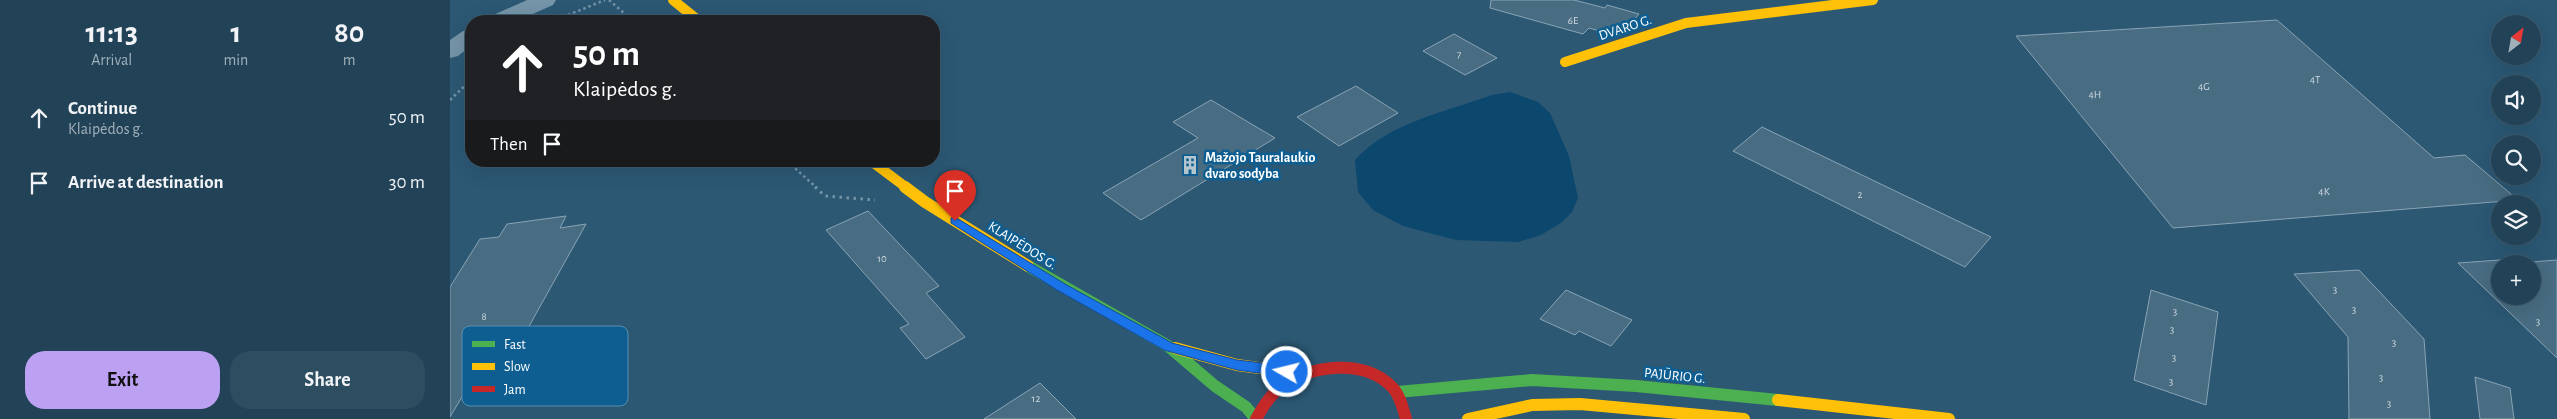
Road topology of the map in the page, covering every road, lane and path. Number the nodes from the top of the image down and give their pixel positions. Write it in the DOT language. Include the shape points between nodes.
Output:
graph roads {
  1 [pos="545,0"];
  2 [pos="605,0"];
  3 [pos="609,0"];
  4 [pos="673,0"];
  5 [pos="1873,0"];
  6 [pos="512,15"];
  7 [pos="568,15"];
  8 [pos="625,15"];
  9 [pos="692,15"];
  10 [pos="465,40"];
  11 [pos="450,51"];
  12 [pos="1564,62"];
  13 [pos="465,86"];
  14 [pos="450,100"];
  15 [pos="879,167"];
  16 [pos="1168,346"];
  17 [pos="1304,374"];
  18 [pos="1397,392"];
  19 [pos="1256,419"];
  20 [pos="1406,419"];
  21 [pos="1468,419"];
  22 [pos="1744,419"];
  23 [pos="1949,419"];
  1 -- 6 [label="street"];
  2 -- 7 [label="path"];
  3 -- 8 [label="path"];
  4 -- 9 [label="main road"];
  5 -- 12 [label="main road, DVARO G." via="1686,23"];
  10 -- 11 [label="street"];
  13 -- 14 [label="path"];
  15 -- 16 [label="main road, KLAIPĖDOS G." via="925,202 1061,287"];
  16 -- 17 [label="main road" via="1237,365"];
  16 -- 19 [label="main road" via="1246,407"];
  17 -- 18 [label="main road" via="1324,368 1365,371 1383,379"];
  17 -- 19 [label="main road" via="1283,385 1266,401"];
  18 -- 20 [label="main road" via="1405,408"];
  18 -- 23 [label="main road, PAJŪRIO G." via="1532,380 1645,387"];
  21 -- 22 [label="main road" via="1532,405 1580,404"];
}
